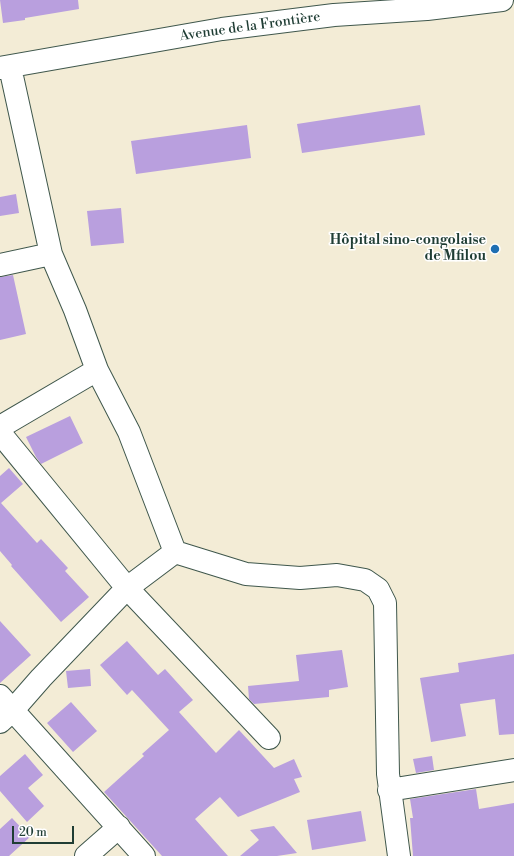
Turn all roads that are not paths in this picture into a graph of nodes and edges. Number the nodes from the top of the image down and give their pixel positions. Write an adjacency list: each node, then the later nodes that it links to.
1 (502, 0): 2 (street, Avenue de la Frontière)
2 (340, 8): 3 (street, Avenue de la Frontière)
3 (5, 67): 4 (street)
4 (51, 254): 5 (street); 6 (street)
5 (0, 265)
6 (97, 370): 7 (street); 9 (street)
7 (0, 427)
8 (0, 433): 10 (street)
9 (175, 552): 10 (street); 14 (street)
10 (128, 588): 11 (street); 12 (street)
11 (4, 710): 15 (street)
12 (269, 738)
13 (514, 770): 14 (street)
14 (389, 790): 18 (street)
15 (118, 828): 16 (street); 17 (street)
16 (86, 856)
17 (144, 856)
18 (399, 856)

